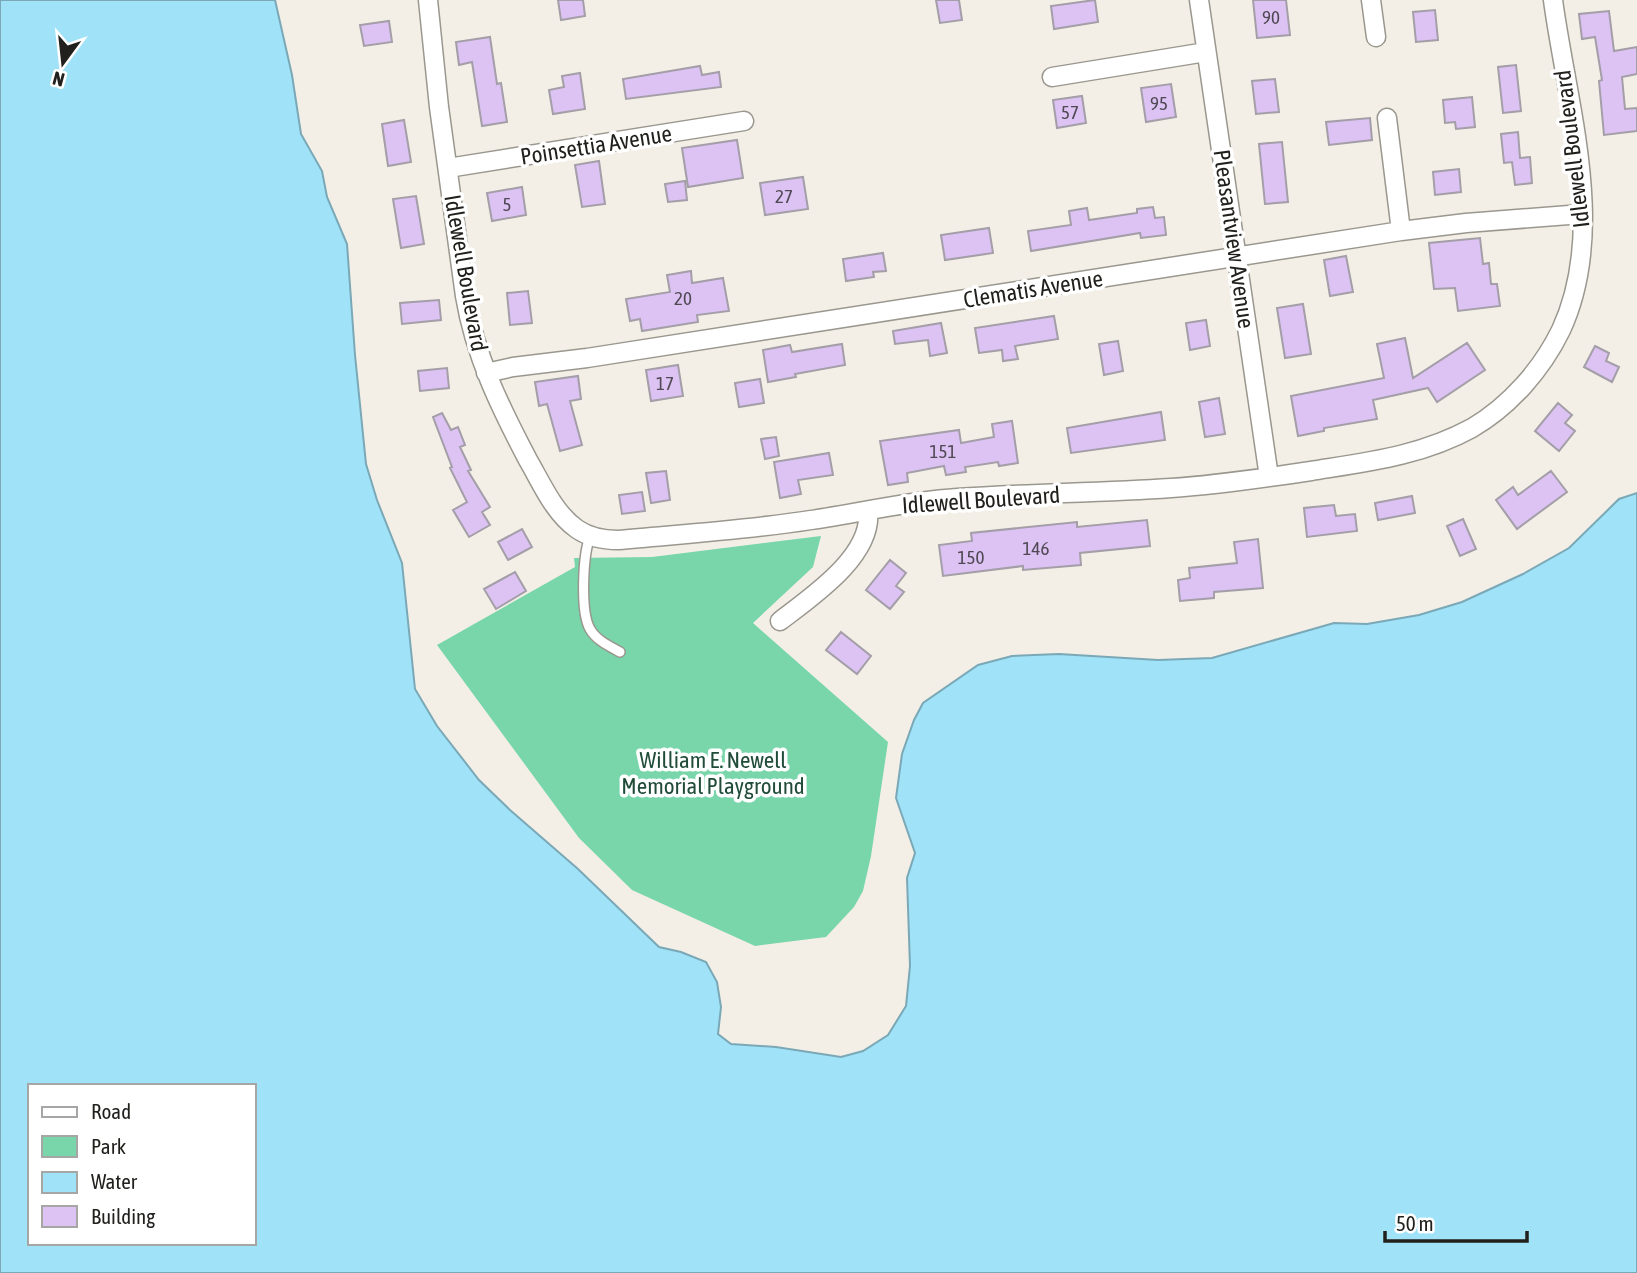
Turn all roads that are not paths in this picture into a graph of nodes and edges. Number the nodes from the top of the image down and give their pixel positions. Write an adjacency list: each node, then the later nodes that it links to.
1 (428, 0): 10 (street, Idlewell Boulevard)
2 (1199, 0): 6 (street, Pleasantview Avenue)
3 (1371, 0): 5 (street)
4 (1553, 0): 11 (street, Idlewell Boulevard)
5 (1376, 37)
6 (1206, 52): 7 (street); 13 (street, Pleasantview Avenue)
7 (1052, 77)
8 (1387, 118): 12 (street)
9 (744, 121): 10 (street, Poinsettia Avenue)
10 (448, 168): 14 (street, Idlewell Boulevard)
11 (1582, 214): 12 (street, Clematis Avenue); 15 (street, Idlewell Boulevard)
12 (1401, 232): 13 (street, Clematis Avenue)
13 (1237, 258): 14 (street, Clematis Avenue); 15 (street, Pleasantview Avenue)
14 (486, 373): 17 (street, Idlewell Boulevard)
15 (1269, 477): 16 (street, Idlewell Boulevard)
16 (868, 511): 17 (street, Idlewell Boulevard); 18 (street)
17 (590, 537): 19 (lane)
18 (780, 621)
19 (620, 653)

